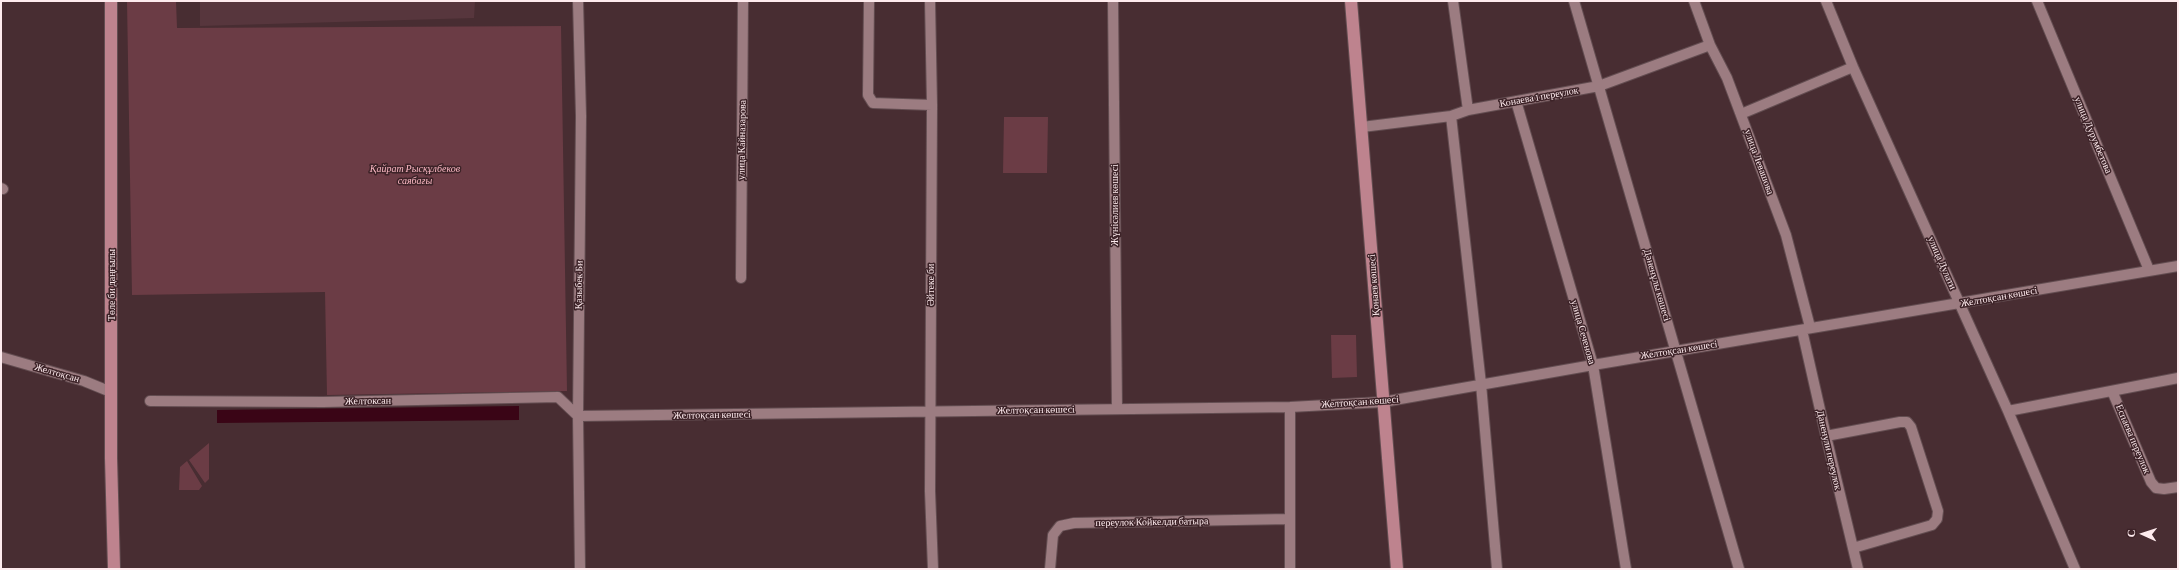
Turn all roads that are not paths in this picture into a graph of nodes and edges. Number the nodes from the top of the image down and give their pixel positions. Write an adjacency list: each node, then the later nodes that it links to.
1 (111, 1): 33 (main road, Төле би даңғылы)
2 (578, 1): 40 (street, Қазыбек Би)
3 (743, 1): 24 (street, улица Кайназарова)
4 (869, 1): 17 (street)
5 (930, 1): 17 (street, Әйтеке би)
6 (1113, 1): 37 (street, Жүнісәлиев көшесі)
7 (1351, 1): 21 (main road, Қонаев көшесі)
8 (1453, 1): 18 (street)
9 (1574, 1): 15 (street, Дәненұлы көшесі)
10 (1694, 1): 13 (street, улица Левашова)
11 (1826, 1): 14 (street, улица Дулати)
12 (2037, 1): 23 (street, улица Дурумбетова)
13 (1710, 45): 15 (street, Конаева 1 переулок); 19 (street, улица Левашова)
14 (1853, 67): 19 (street); 25 (street, улица Дулати)
15 (1599, 86): 16 (street, Конаева 1 переулок); 27 (street, Дәненұлы көшесі)
16 (1516, 101): 18 (street, Конаева 1 переулок); 29 (street, улица Сеченова)
17 (932, 105): 39 (street, Әйтеке би)
18 (1468, 110): 20 (street, Конаева 1 переулок)
19 (1741, 114): 26 (street, улица Левашова)
20 (1451, 116): 21 (street, Конаева 1 переулок); 31 (street)
21 (1362, 127): 35 (main road, Қонаев көшесі)
22 (2178, 266): 23 (street, Желтоқсан көшесі)
23 (2148, 270): 25 (street, Желтоқсан көшесі)
24 (741, 278)
25 (1960, 304): 26 (street, Желтоқсан көшесі); 38 (street, улица Дулати)
26 (1806, 329): 27 (street, Желтоқсан көшесі); 41 (street, Даненули переулок)
27 (1676, 350): 29 (street, Желтоқсан көшесі); 53 (street, Дәненұлы көшесі)
28 (1, 357): 33 (street, Желтоқсан)
29 (1593, 364): 31 (street, Желтоқсан көшесі); 52 (street, улица Сеченова)
30 (2178, 378): 32 (street, Еспаева переулок)
31 (1481, 384): 35 (street, Желтоқсан көшесі); 51 (street)
32 (2112, 391): 38 (street, Еспаева переулок); 42 (street, Еспаева переулок)
33 (111, 392): 45 (main road, Төле би даңғылы)
34 (150, 401): 40 (street, Желтоксан)
35 (1383, 402): 36 (street, Желтоқсан көшесі); 50 (main road, Қонаев көшесі)
36 (1290, 407): 37 (street, Желтоқсан көшесі); 43 (street)
37 (1117, 409): 39 (street, Желтоқсан көшесі)
38 (2008, 411): 55 (street, улица Дулати)
39 (930, 412): 40 (street, Желтоқсан көшесі); 47 (street, Әйтеке би)
40 (578, 416): 46 (street, Қазыбек Би)
41 (1826, 436): 44 (street, Даненули переулок); 44 (street)
42 (2178, 487)
43 (1290, 519): 48 (street, переулок Койкелди батыра); 49 (street)
44 (1853, 548): 54 (street, Даненули переулок)
45 (114, 569)
46 (580, 569)
47 (933, 569)
48 (1050, 569)
49 (1290, 569)
50 (1397, 569)
51 (1497, 569)
52 (1626, 569)
53 (1739, 569)
54 (1858, 569)
55 (2075, 569)

